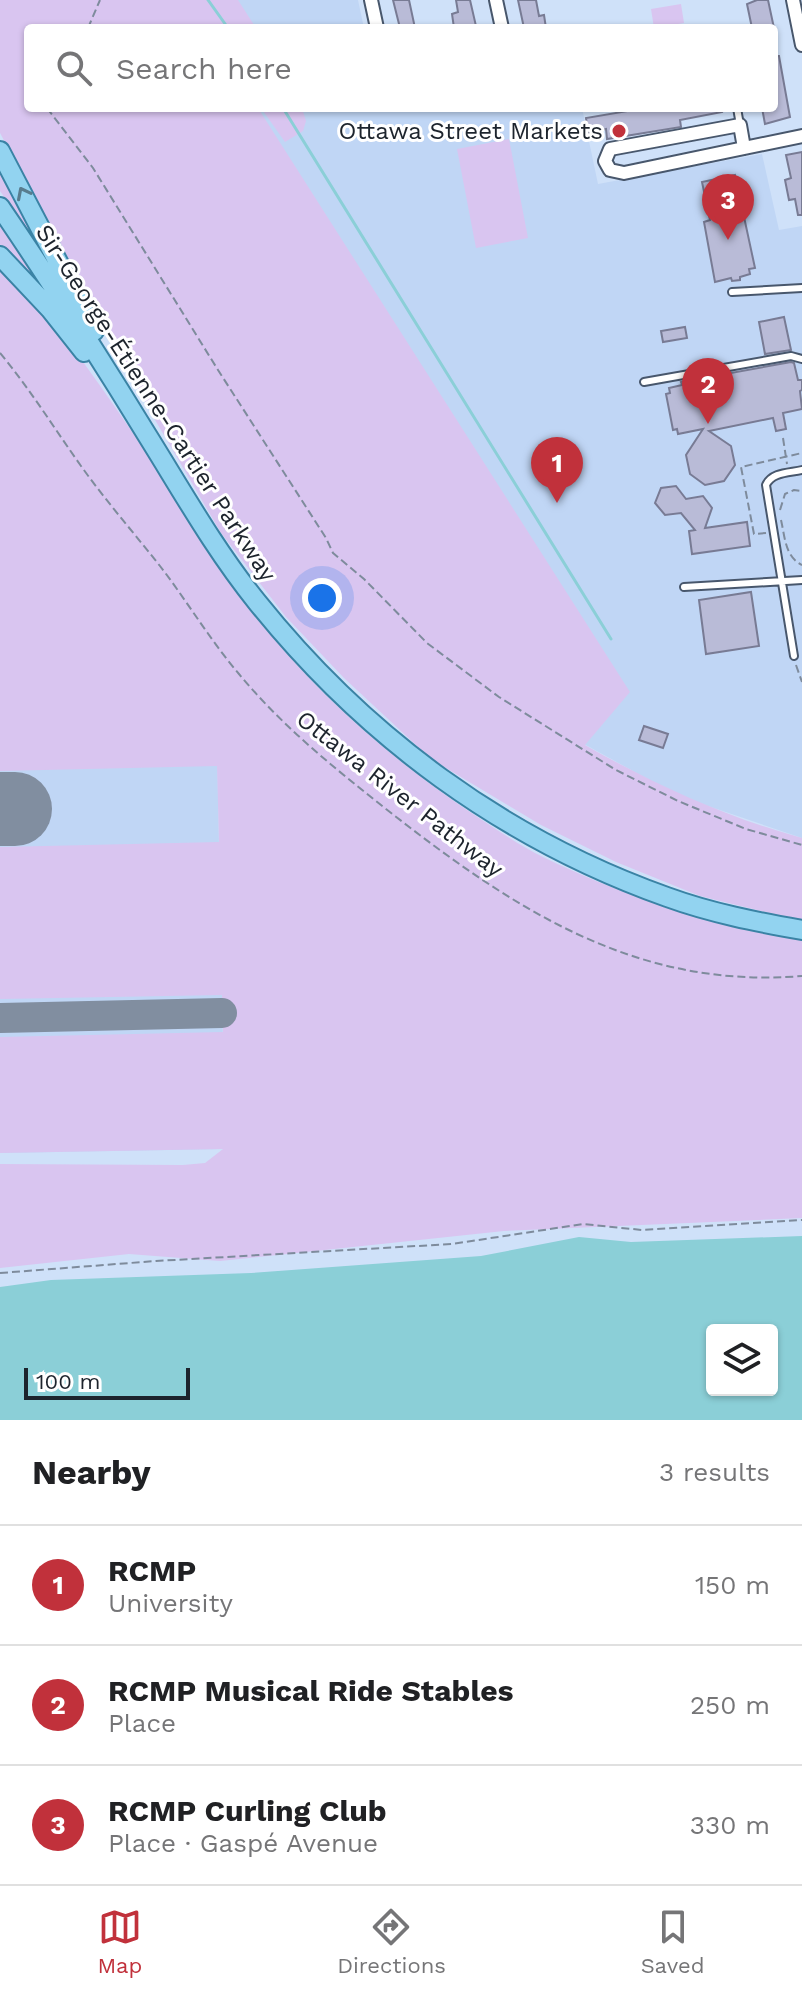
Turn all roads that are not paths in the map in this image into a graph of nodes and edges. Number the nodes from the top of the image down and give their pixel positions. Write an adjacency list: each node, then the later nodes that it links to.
1 (371, 0): 4 (street)
2 (496, 0): 5 (street)
3 (793, 0): 6 (street)
4 (376, 24)
5 (501, 24)
6 (802, 45)
7 (738, 112): 8 (lane)
8 (740, 125): 10 (street); 10 (street)
9 (802, 136): 10 (street)
10 (744, 148)
11 (0, 151): 18 (main road, one-way to 11)
12 (0, 207): 18 (main road, Sir-George-Étienne-Cartier Parkway)
13 (0, 256): 18 (main road)
14 (802, 288): 15 (lane)
15 (732, 292)
16 (802, 359): 17 (lane)
17 (644, 382)
18 (133, 413): 24 (main road, Sir-George-Étienne-Cartier Parkway)
19 (802, 470): 21 (lane)
20 (802, 580): 21 (lane)
21 (782, 581): 22 (lane); 23 (lane)
22 (684, 587)
23 (794, 656)
24 (802, 930)

